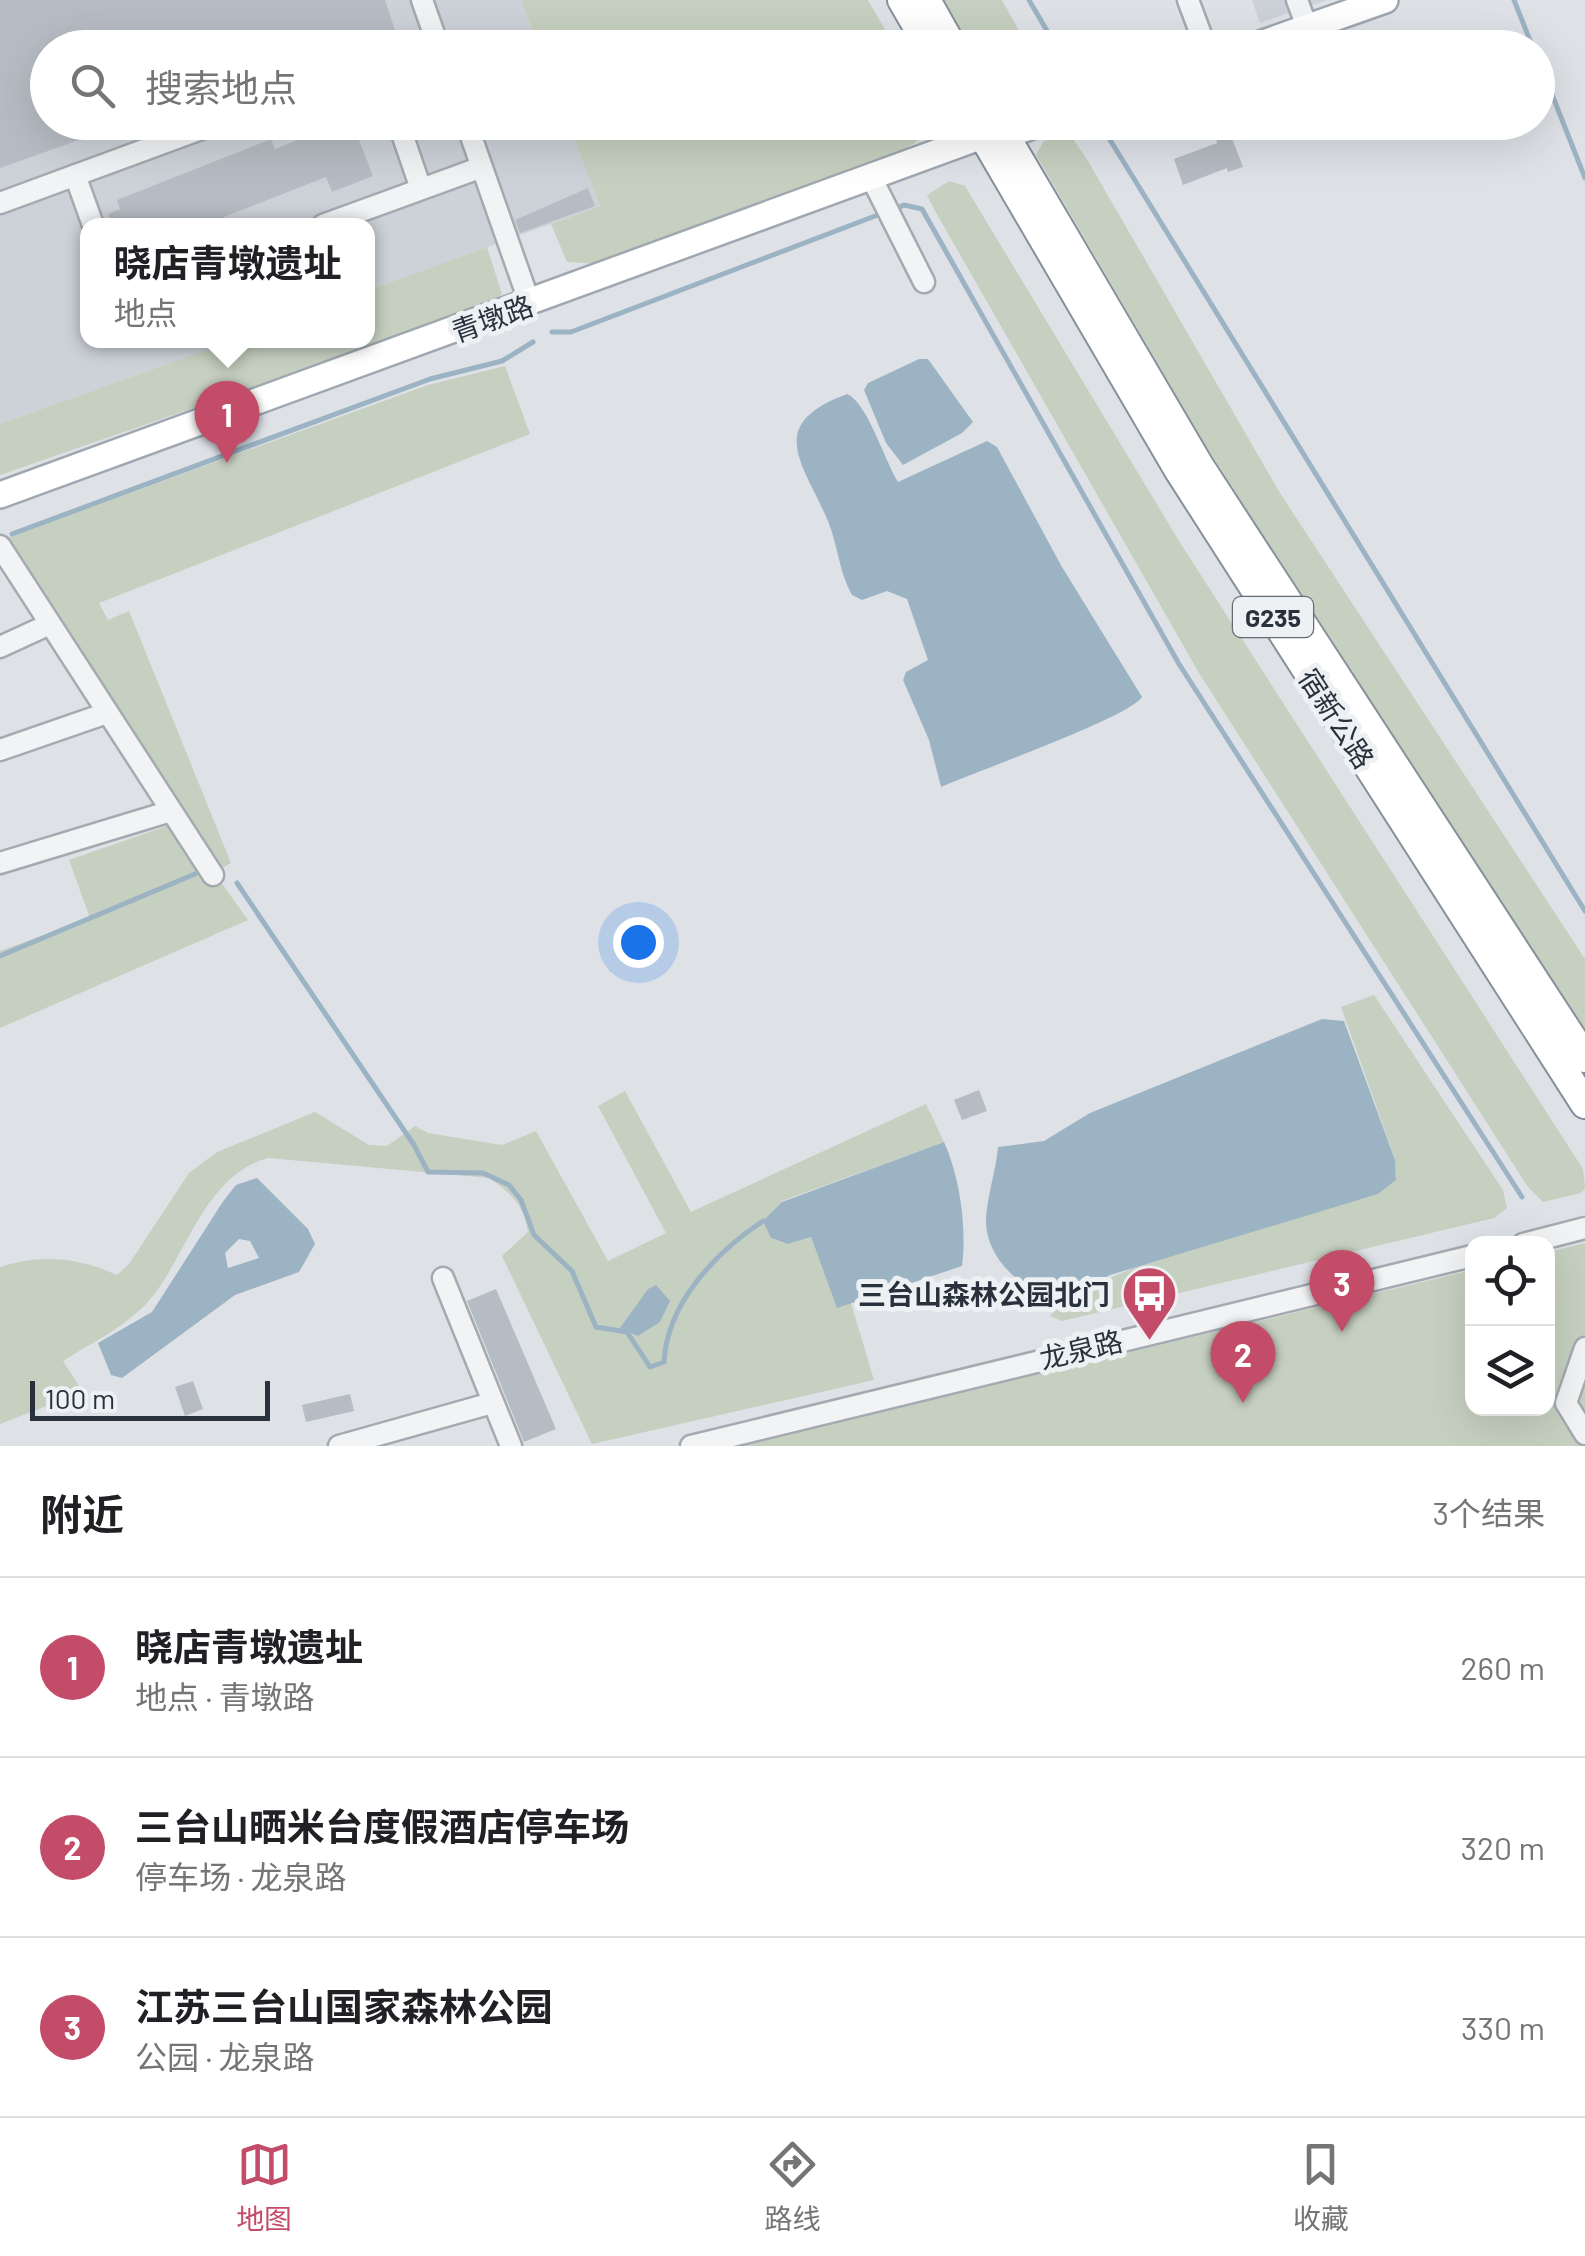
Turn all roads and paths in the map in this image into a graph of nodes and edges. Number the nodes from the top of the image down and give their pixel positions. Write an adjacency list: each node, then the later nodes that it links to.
1 (422, 0): 8 (street)
2 (902, 0): 9 (highway)
3 (926, 0): 10 (highway)
4 (1188, 0): 11 (street)
5 (1297, 0): 7 (street)
6 (1385, 0): 7 (main road)
7 (1307, 27): 12 (main road)
8 (430, 30)
9 (920, 30)
10 (944, 30)
11 (1199, 30)
12 (1299, 30)
13 (171, 140): 20 (street)
14 (404, 140): 22 (street)
15 (472, 140): 19 (street)
16 (963, 140): 21 (main road, 青墩路)
17 (996, 140): 38 (highway, 宿新公路 / G235)
18 (997, 140): 37 (highway, 宿新公路 / G235)
19 (482, 167): 22 (street); 27 (street)
20 (75, 175): 23 (street); 24 (street)
21 (871, 177): 26 (street); 27 (main road, 青墩路)
22 (422, 189): 25 (street)
23 (0, 202)
24 (90, 218)
25 (344, 218)
26 (924, 282)
27 (530, 304): 28 (main road, 青墩路)
28 (0, 495)
29 (0, 546): 30 (street)
30 (50, 624): 31 (street); 32 (street)
31 (0, 647)
32 (107, 712): 33 (street); 34 (street)
33 (0, 750)
34 (171, 811): 35 (street); 36 (street)
35 (0, 863)
36 (212, 875)
37 (1585, 1058)
38 (1585, 1104)
39 (1585, 1228): 40 (street)
40 (1554, 1236)
41 (1465, 1258): 48 (street, 龙泉路)
42 (444, 1278): 47 (street)
43 (1585, 1348): 45 (street)
44 (492, 1404): 46 (street)
45 (1585, 1434)
46 (340, 1446)
47 (510, 1446)
48 (692, 1446)

